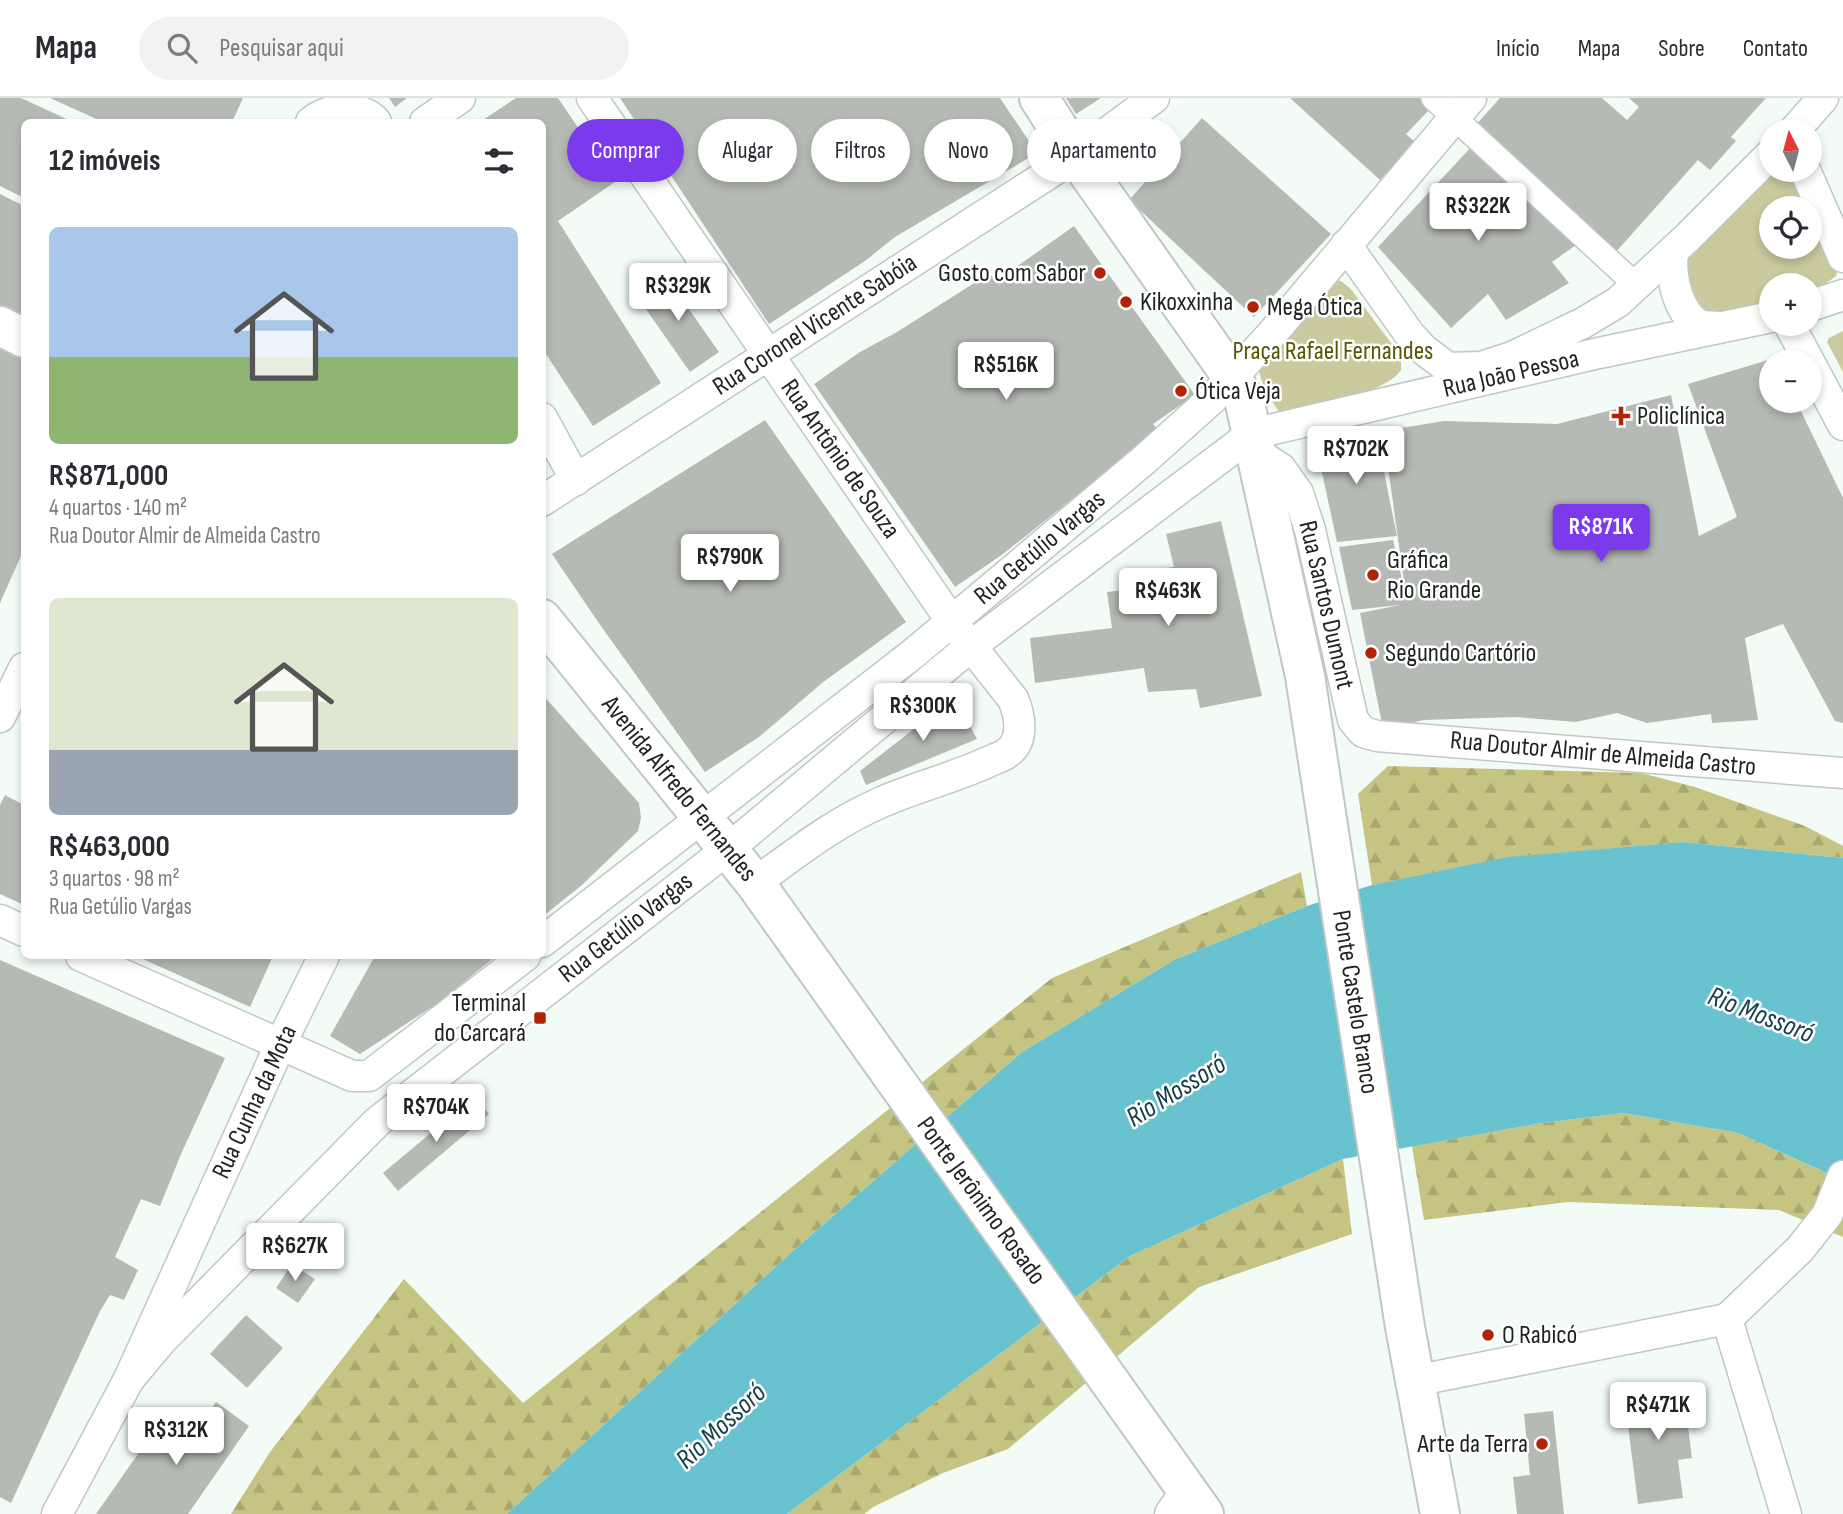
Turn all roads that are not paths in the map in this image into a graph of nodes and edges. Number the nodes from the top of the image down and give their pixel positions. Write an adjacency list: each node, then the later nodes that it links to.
1 (306, 98): 8 (street)
2 (460, 98): 11 (street)
3 (592, 98): 30 (street, Rua Antônio de Souza)
4 (1039, 98): 12 (main road, Rua Santos Dumont)
5 (1154, 98): 13 (street, Rua Coronel Vicente Sabóia)
6 (1823, 98): 14 (street)
7 (1453, 105): 19 (street, Rua Getúlio Vargas); 22 (street)
8 (296, 119)
9 (315, 119): 10 (street)
10 (374, 119)
11 (429, 119)
12 (1052, 119)
13 (1126, 119)
14 (1805, 119)
15 (1759, 166): 20 (street)
16 (1036, 182): 30 (street, Rua Coronel Vicente Sabóia)
17 (1094, 182): 31 (main road, Rua Santos Dumont)
18 (1810, 182): 21 (street)
19 (1346, 245): 22 (street); 31 (street, Rua Getúlio Vargas)
20 (1673, 251): 22 (street); 27 (street)
21 (1843, 257)
22 (1637, 286)
23 (1843, 295): 24 (street)
24 (1822, 302)
25 (1759, 320): 27 (street, Rua João Pessoa)
26 (0, 326): 28 (main road)
27 (1724, 327): 34 (street, Rua João Pessoa)
28 (21, 336)
29 (1795, 336): 33 (street)
30 (768, 354): 35 (street, Rua Coronel Vicente Sabóia); 37 (street, Rua Antônio de Souza)
31 (1232, 379): 34 (main road, Rua Santos Dumont); 37 (street, Rua Getúlio Vargas)
32 (546, 425): 35 (street)
33 (1843, 425)
34 (1254, 443): 39 (street, Rua Getúlio Vargas); 41 (main road, Rua Santos Dumont); 43 (street, Rua Santos Dumont)
35 (576, 480): 36 (street, Rua Coronel Vicente Sabóia)
36 (546, 499)
37 (952, 622): 39 (street, Rua Antônio de Souza); 46 (street, Rua Getúlio Vargas)
38 (546, 624): 46 (main road, Avenida Alfredo Fernandes)
39 (971, 646): 45 (street, Rua Getúlio Vargas); 47 (street, Rua Antônio de Souza)
40 (21, 674): 42 (street)
41 (1305, 676): 61 (main road, Ponte Castelo Branco)
42 (0, 717)
43 (1363, 732): 44 (street, Rua Doutor Almir de Almeida Castro)
44 (1843, 773)
45 (788, 798): 47 (street); 48 (street, Rua Getúlio Vargas)
46 (704, 818): 48 (main road, Avenida Alfredo Fernandes); 52 (street, Rua Getúlio Vargas)
47 (827, 830): 49 (street)
48 (728, 849): 49 (main road, Avenida Alfredo Fernandes); 60 (street, Rua Getúlio Vargas)
49 (755, 883): 56 (main road, Avenida Alfredo Fernandes)
50 (0, 920): 51 (street)
51 (21, 930)
52 (546, 939)
53 (88, 959): 57 (street)
54 (323, 959): 57 (street, Rua Cunha da Mota)
55 (521, 959): 57 (street, Rua Getúlio Vargas)
56 (810, 963): 62 (main road, Ponte Jerônimo Rosado)
57 (281, 1043): 60 (street, Rua Cunha da Mota)
58 (1843, 1176): 59 (street)
59 (1727, 1319): 61 (street); 65 (street)
60 (129, 1379): 63 (street, Rua Cunha da Mota)
61 (1414, 1381): 64 (main road, Ponte Castelo Branco)
62 (1187, 1506)
63 (57, 1514)
64 (1440, 1514)
65 (1786, 1514)

